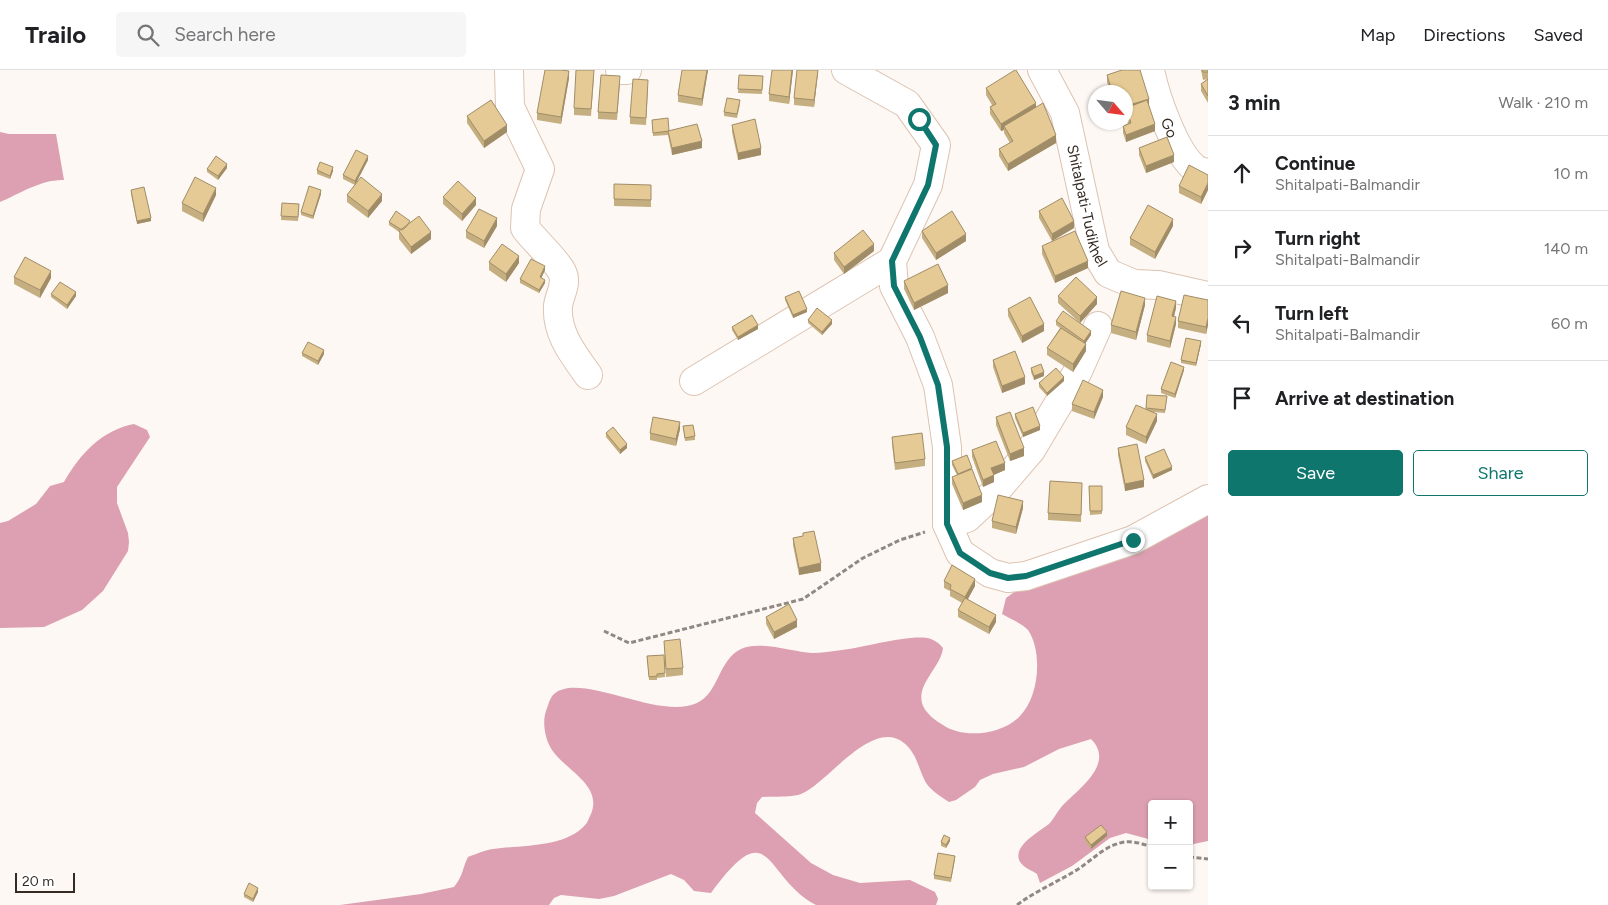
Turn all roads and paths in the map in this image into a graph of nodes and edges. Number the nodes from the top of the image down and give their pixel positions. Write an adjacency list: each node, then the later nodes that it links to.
1 (509, 70): 11 (street)
2 (620, 70): 3 (street)
3 (627, 70)
4 (846, 70): 8 (street)
5 (1042, 70): 9 (street, Shitalpati-Tudikhel)
6 (1150, 70): 7 (street, Go)
7 (1208, 173)
8 (892, 261): 12 (street); 14 (street)
9 (1208, 296)
10 (1098, 326): 14 (street)
11 (588, 375)
12 (694, 381)
13 (1208, 499): 14 (street)
14 (947, 524): 15 (path)
15 (604, 632)
16 (1148, 846): 19 (path)
17 (1193, 857): 18 (path)
18 (1208, 859)
19 (1017, 905)

